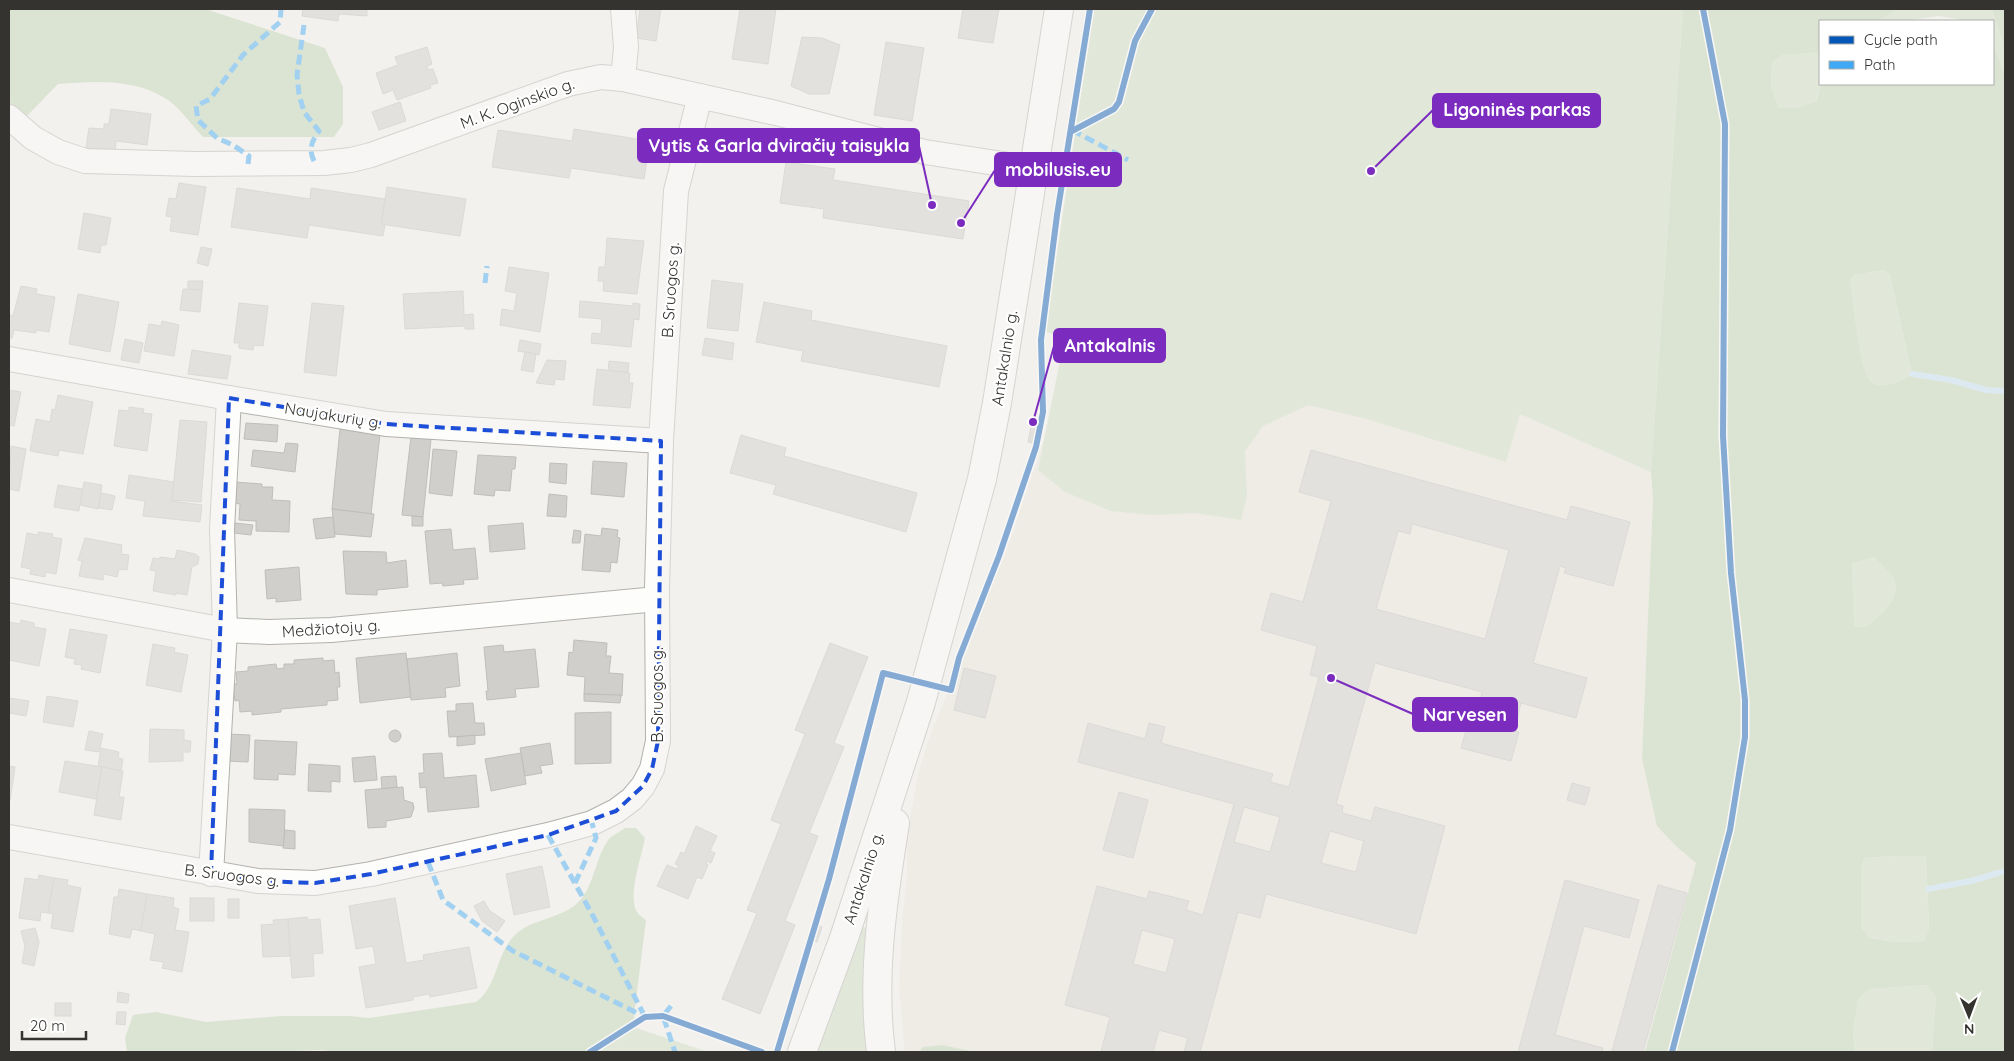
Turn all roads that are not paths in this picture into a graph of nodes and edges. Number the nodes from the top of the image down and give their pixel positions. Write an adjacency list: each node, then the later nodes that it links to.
1 (623, 9): 3 (street)
2 (1059, 9): 6 (main road, Antakalnio g.)
3 (623, 79): 4 (street, M. K. Oginskio g.); 5 (street, M. K. Oginskio g.)
4 (700, 96): 6 (street, M. K. Oginskio g.); 9 (street, B. Sruogos g.)
5 (9, 117)
6 (1034, 169): 13 (main road, Antakalnio g.)
7 (9, 359): 8 (street, Naujakurių g.)
8 (229, 398): 9 (street, Naujakurių g.); 12 (street)
9 (661, 441): 11 (street, B. Sruogos g.)
10 (9, 590): 12 (street, Medžiotojų g.)
11 (657, 599): 12 (street, Medžiotojų g.); 15 (street, B. Sruogos g.)
12 (224, 630): 15 (street)
13 (921, 702): 16 (main road, Antakalnio g.); 17 (main road, Antakalnio g.)
14 (9, 837): 15 (street, B. Sruogos g.)
15 (211, 874)
16 (802, 1052)
17 (881, 1052)

